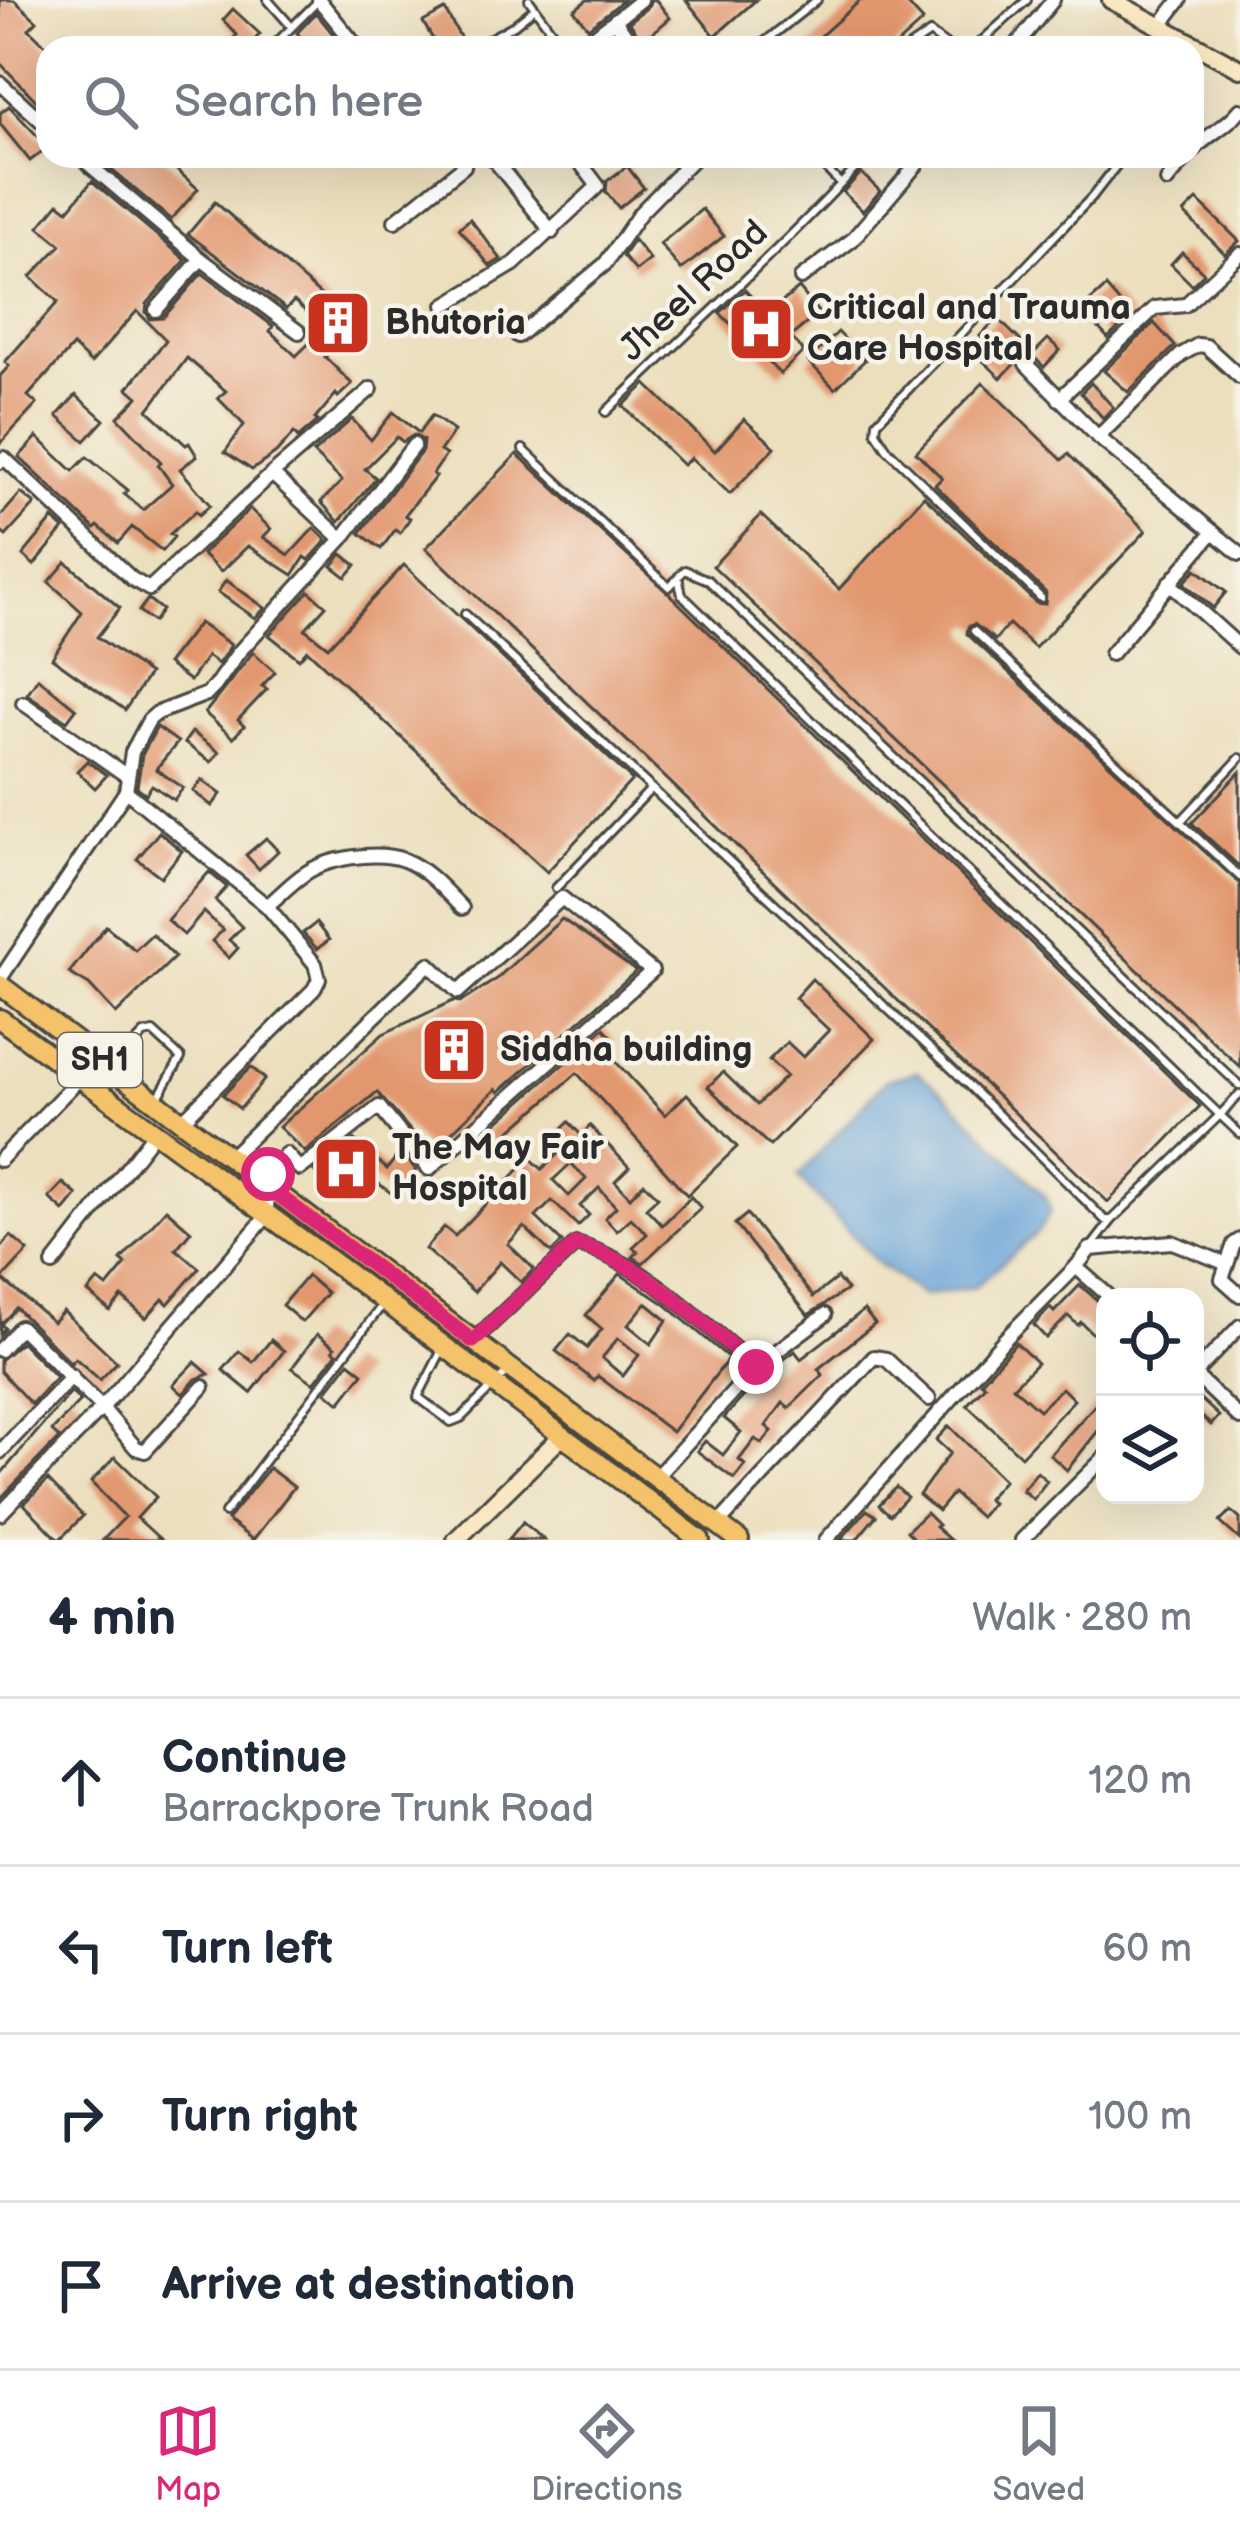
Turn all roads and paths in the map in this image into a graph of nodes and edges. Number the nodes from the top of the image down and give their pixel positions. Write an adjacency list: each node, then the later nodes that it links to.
1 (268, 0): 11 (lane)
2 (319, 0): 11 (lane); 14 (street)
3 (641, 0): 10 (street)
4 (817, 0): 19 (lane)
5 (1027, 0): 20 (lane)
6 (1053, 0): 21 (street)
7 (1111, 0): 12 (street)
8 (1180, 0): 12 (street)
9 (532, 4): 15 (lane); 16 (lane)
10 (615, 20): 17 (street); 18 (street)
11 (291, 26): 13 (lane)
12 (1160, 26): 22 (street)
13 (282, 36)
14 (348, 36)
15 (494, 36)
16 (555, 36)
17 (595, 36)
18 (626, 36)
19 (772, 36)
20 (987, 36)
21 (1024, 36)
22 (1172, 36)
23 (1204, 59): 24 (street)
24 (1240, 69)
25 (0, 83): 27 (street)
26 (1240, 110): 28 (street)
27 (36, 117)
28 (1204, 138)
29 (94, 168): 44 (street)
30 (461, 168): 41 (street)
31 (501, 168): 42 (street)
32 (584, 168): 42 (street)
33 (682, 168): 49 (street)
34 (825, 168): 40 (lane)
35 (856, 168): 40 (lane, Jheel Road)
36 (914, 168): 45 (street)
37 (1115, 168): 65 (lane)
38 (1178, 168): 39 (street)
39 (1167, 181)
40 (841, 184): 54 (lane, Jheel Road)
41 (395, 221)
42 (552, 232): 46 (street)
43 (1240, 254): 53 (street)
44 (201, 259): 47 (street); 48 (street)
45 (801, 278)
46 (445, 304)
47 (156, 310)
48 (298, 332)
49 (518, 336)
50 (1026, 364): 53 (street)
51 (1240, 376): 55 (street)
52 (371, 389): 59 (street)
53 (1059, 399): 55 (street)
54 (606, 412)
55 (1098, 437): 60 (street)
56 (414, 445): 61 (street)
57 (523, 449): 63 (lane)
58 (0, 462): 59 (street)
59 (272, 474): 61 (street)
60 (1213, 532): 62 (street); 64 (street)
61 (342, 539): 72 (street)
62 (1240, 554)
63 (678, 577): 83 (lane); 85 (lane)
64 (1169, 584): 68 (street); 69 (street)
65 (1041, 598)
66 (465, 614): 73 (lane)
67 (974, 631): 74 (lane)
68 (1240, 647)
69 (1111, 654)
70 (23, 703): 72 (street)
71 (1240, 758): 74 (lane)
72 (127, 783): 77 (street); 79 (street)
73 (651, 789): 76 (lane); 93 (lane)
74 (1180, 822): 75 (lane)
75 (1240, 877)
76 (556, 888)
77 (267, 906): 78 (street); 86 (street)
78 (462, 908)
79 (0, 982): 81 (main road, SH1)
80 (0, 1019): 82 (main road, SH1)
81 (110, 1068): 84 (main road, SH1); 84 (lane)
82 (80, 1078): 87 (main road, SH1); 90 (street)
83 (1240, 1090): 85 (lane)
84 (155, 1102): 86 (main road, SH1)
85 (1220, 1115): 88 (lane); 93 (lane)
86 (181, 1122): 89 (main road, SH1)
87 (155, 1132): 92 (main road, SH1); 96 (street)
88 (1240, 1134)
89 (229, 1158): 91 (main road, SH1); 91 (street)
90 (0, 1160)
91 (265, 1185): 92 (street); 104 (main road, SH1)
92 (266, 1216): 101 (main road, SH1); 115 (street)
93 (1112, 1220): 95 (lane)
94 (1240, 1240): 97 (street)
95 (1090, 1249): 97 (street); 98 (street)
96 (53, 1264)
97 (1227, 1264): 100 (street)
98 (1076, 1267): 99 (street); 127 (street)
99 (1100, 1288)
100 (1240, 1295)
101 (385, 1301): 105 (main road, SH1); 121 (lane)
102 (825, 1316): 108 (street)
103 (1240, 1326): 107 (street)
104 (473, 1341): 108 (street); 109 (main road, SH1)
105 (444, 1346): 111 (main road, SH1); 111 (lane)
106 (0, 1350): 110 (street)
107 (1204, 1364)
108 (756, 1367): 120 (street)
109 (510, 1370): 111 (lane); 120 (main road, SH1)
110 (72, 1376): 115 (street); 118 (street)
111 (493, 1383): 117 (main road, SH1)
112 (1204, 1383): 116 (street)
113 (203, 1388): 115 (street)
114 (929, 1399): 123 (street)
115 (102, 1408): 122 (street)
116 (1240, 1418)
117 (562, 1436): 124 (street); 125 (main road, SH1)
118 (0, 1452)
119 (1096, 1466): 128 (street)
120 (656, 1478): 123 (main road, SH1)
121 (225, 1513)
122 (0, 1514)
123 (718, 1524): 126 (main road, SH1)
124 (456, 1540)
125 (700, 1540)
126 (739, 1540)
127 (826, 1540)
128 (1022, 1540)

